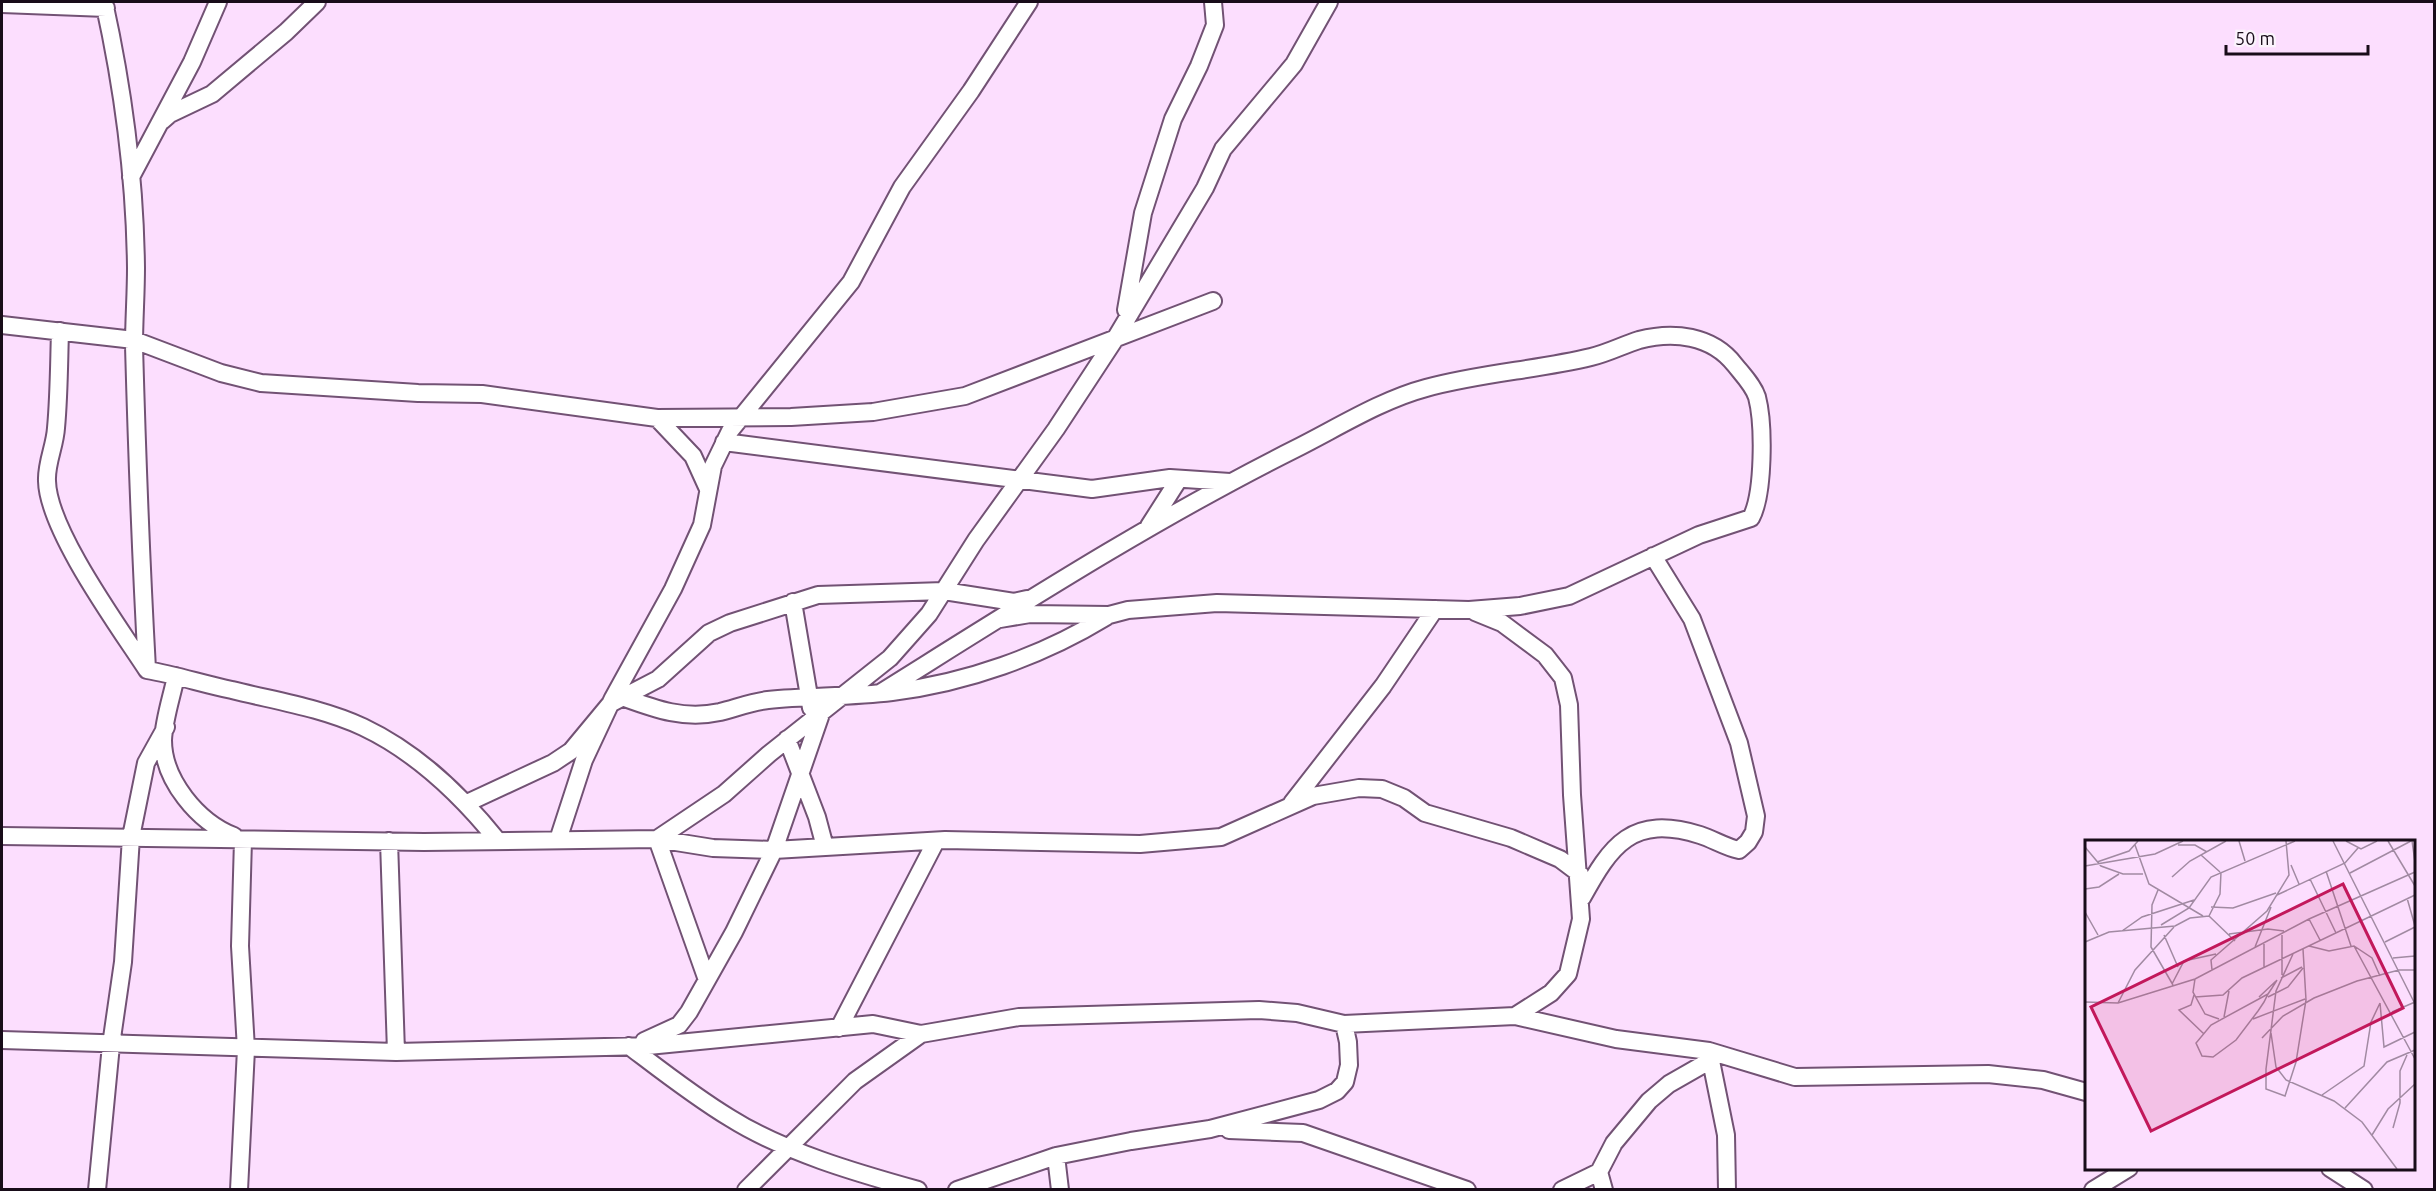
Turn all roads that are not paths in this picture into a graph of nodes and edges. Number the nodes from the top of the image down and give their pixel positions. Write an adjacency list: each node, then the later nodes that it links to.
1 (218, 2): 8 (street)
2 (317, 2): 8 (street)
3 (1029, 2): 16 (street)
4 (1213, 2): 11 (street)
5 (1329, 2): 11 (street)
6 (2, 4): 7 (street)
7 (105, 5): 9 (street)
8 (162, 121): 9 (street)
9 (131, 177): 15 (street)
10 (1214, 301): 14 (street)
11 (1125, 320): 14 (street)
12 (2, 325): 13 (street)
13 (60, 332): 15 (street); 32 (street)
14 (1115, 339): 16 (street); 20 (street)
15 (134, 340): 17 (street); 32 (street)
16 (741, 417): 17 (street); 18 (street)
17 (657, 418): 22 (street)
18 (724, 442): 20 (street); 22 (street)
19 (1179, 479): 20 (street); 21 (street); 23 (street)
20 (1019, 480): 25 (street)
21 (1231, 483): 23 (street); 24 (street)
22 (708, 489): 37 (street)
23 (1149, 528): 26 (street)
24 (1653, 556): 29 (street); 55 (street)
25 (944, 591): 26 (street); 27 (street); 35 (street)
26 (1035, 597): 31 (street)
27 (793, 602): 36 (street); 37 (street)
28 (1435, 609): 29 (street); 30 (street); 43 (street)
29 (1468, 610): 54 (street)
30 (1109, 615): 31 (street); 34 (street)
31 (1000, 619): 34 (street)
32 (147, 670): 33 (street)
33 (176, 676): 39 (street); 42 (street)
34 (880, 693): 35 (street)
35 (844, 695): 36 (street); 38 (street)
36 (810, 697): 37 (street); 38 (street)
37 (616, 701): 42 (street); 48 (street)
38 (817, 717): 40 (street); 41 (street)
39 (166, 727): 45 (street); 47 (street)
40 (787, 739): 41 (street); 46 (street)
41 (802, 776): 52 (street); 53 (street)
42 (467, 803): 50 (street)
43 (1287, 808): 51 (street); 54 (street)
44 (2, 836): 45 (street)
45 (131, 837): 47 (street); 62 (street)
46 (657, 839): 48 (street); 53 (street); 56 (street)
47 (243, 840): 49 (street); 64 (street)
48 (558, 840): 50 (street)
49 (389, 841): 50 (street); 65 (street)
50 (498, 841)
51 (936, 841): 52 (street); 59 (street)
52 (825, 847): 53 (street)
53 (774, 850): 56 (street)
54 (1580, 874): 55 (street)
55 (1582, 898): 57 (street)
56 (707, 980): 63 (street)
57 (1515, 1016): 58 (street); 66 (street)
58 (1344, 1024): 60 (street); 68 (street)
59 (839, 1028): 60 (street); 63 (street)
60 (921, 1034): 69 (street)
61 (2, 1040): 62 (street)
62 (111, 1045): 64 (street); 75 (street)
63 (629, 1046): 65 (street); 69 (street)
64 (246, 1049): 65 (street); 76 (street)
65 (396, 1052)
66 (1710, 1056): 67 (street); 74 (street); 84 (street)
67 (2085, 1092)
68 (1210, 1129): 70 (street); 81 (street)
69 (790, 1146): 77 (street); 78 (street)
70 (1056, 1156): 79 (street); 80 (street)
71 (2103, 1170): 85 (street)
72 (2126, 1170): 86 (street)
73 (2333, 1170): 87 (street)
74 (1599, 1172): 82 (street); 83 (street)
75 (97, 1190)
76 (239, 1190)
77 (746, 1190)
78 (918, 1190)
79 (957, 1190)
80 (1060, 1190)
81 (1467, 1190)
82 (1562, 1190)
83 (1604, 1190)
84 (1727, 1190)
85 (2088, 1190)
86 (2093, 1190)
87 (2364, 1190)

